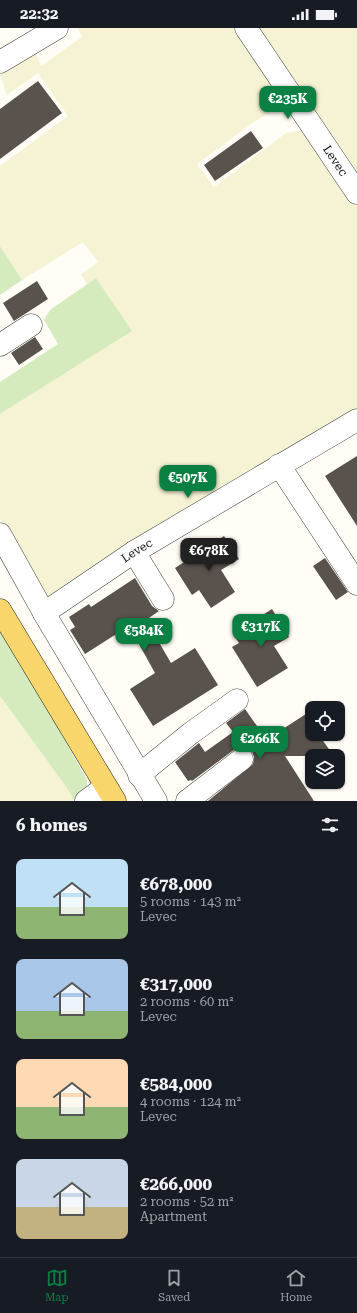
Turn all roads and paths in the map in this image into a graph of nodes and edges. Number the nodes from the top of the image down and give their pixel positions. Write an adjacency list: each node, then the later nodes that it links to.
1 (57, 28): 3 (street)
2 (246, 28): 4 (street, Levec)
3 (0, 62)
4 (357, 193)
5 (31, 325): 6 (street)
6 (0, 346)
7 (357, 420): 8 (street, Levec)
8 (279, 465): 10 (street, Levec); 11 (street)
9 (0, 534): 14 (street)
10 (134, 552): 12 (street); 14 (street, Levec)
11 (357, 584)
12 (162, 599)
13 (0, 610): 18 (main road)
14 (44, 613): 17 (street)
15 (237, 700): 17 (street)
16 (242, 759): 21 (street)
17 (139, 775): 20 (street)
18 (110, 794): 19 (street)
19 (86, 801)
20 (156, 801)
21 (187, 801)

